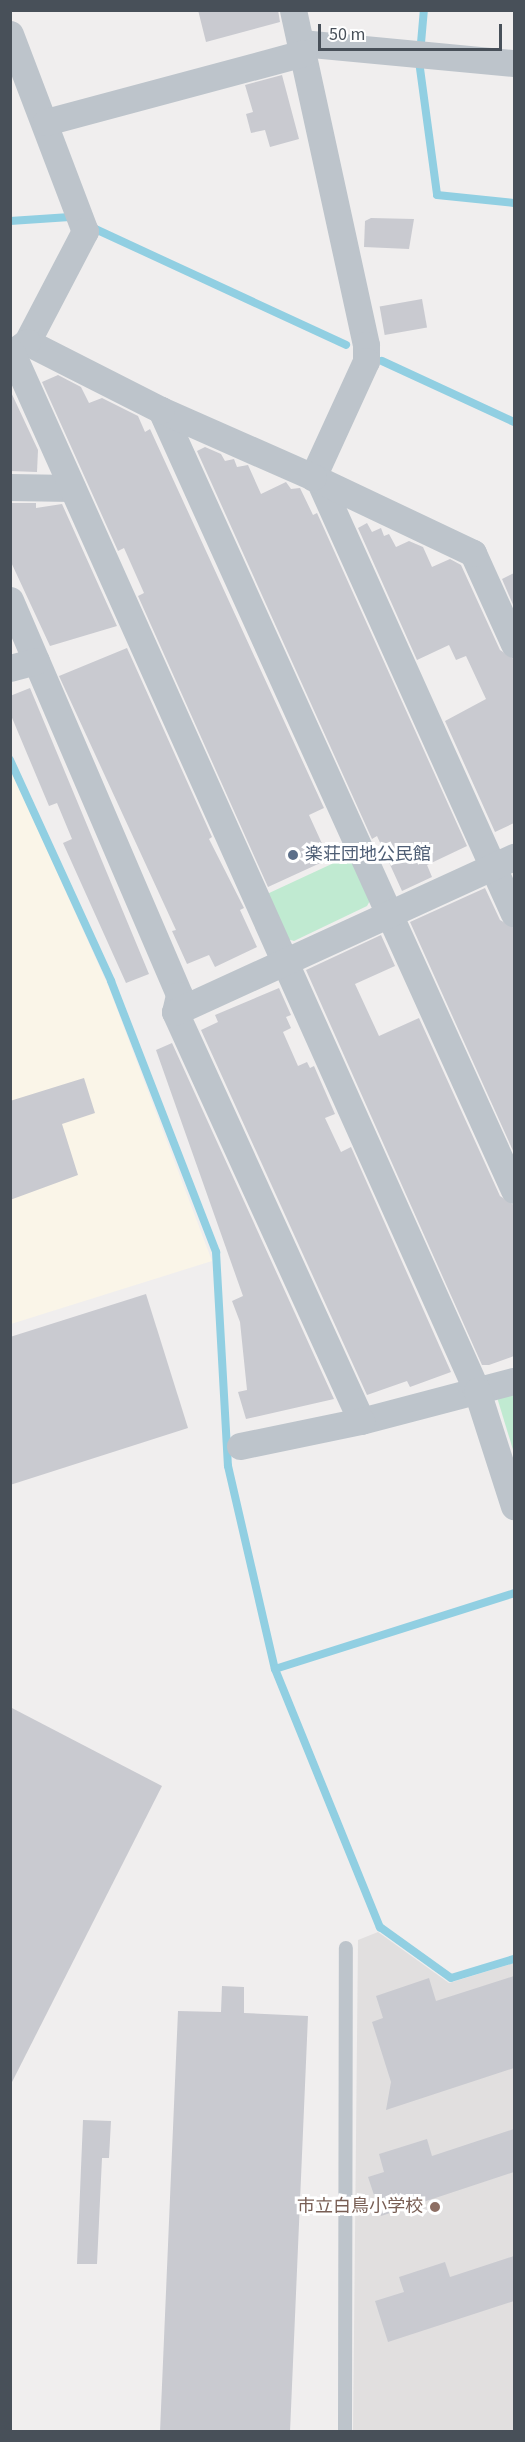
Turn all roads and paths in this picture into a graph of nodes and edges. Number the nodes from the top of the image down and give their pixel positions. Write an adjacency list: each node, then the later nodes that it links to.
1 (293, 10): 3 (street)
2 (10, 34): 5 (street)
3 (302, 48): 4 (street); 5 (street); 8 (street)
4 (514, 63)
5 (46, 122): 6 (street)
6 (19, 342): 7 (street); 10 (street)
7 (161, 410): 8 (street); 17 (street)
8 (316, 478): 12 (street); 15 (street)
9 (10, 487): 10 (street)
10 (72, 488): 18 (street)
11 (10, 600): 13 (street)
12 (514, 644)
13 (36, 661): 14 (street); 19 (street)
14 (10, 668)
15 (504, 862): 16 (street); 17 (street)
16 (514, 913)
17 (389, 915): 18 (street); 20 (street)
18 (285, 962): 19 (street); 22 (street)
19 (175, 1012): 23 (street)
20 (514, 1191)
21 (514, 1381): 22 (street)
22 (477, 1390): 23 (street); 25 (street)
23 (361, 1421): 24 (street)
24 (240, 1446)
25 (514, 1506)
26 (346, 1948): 27 (lane)
27 (345, 2432)

